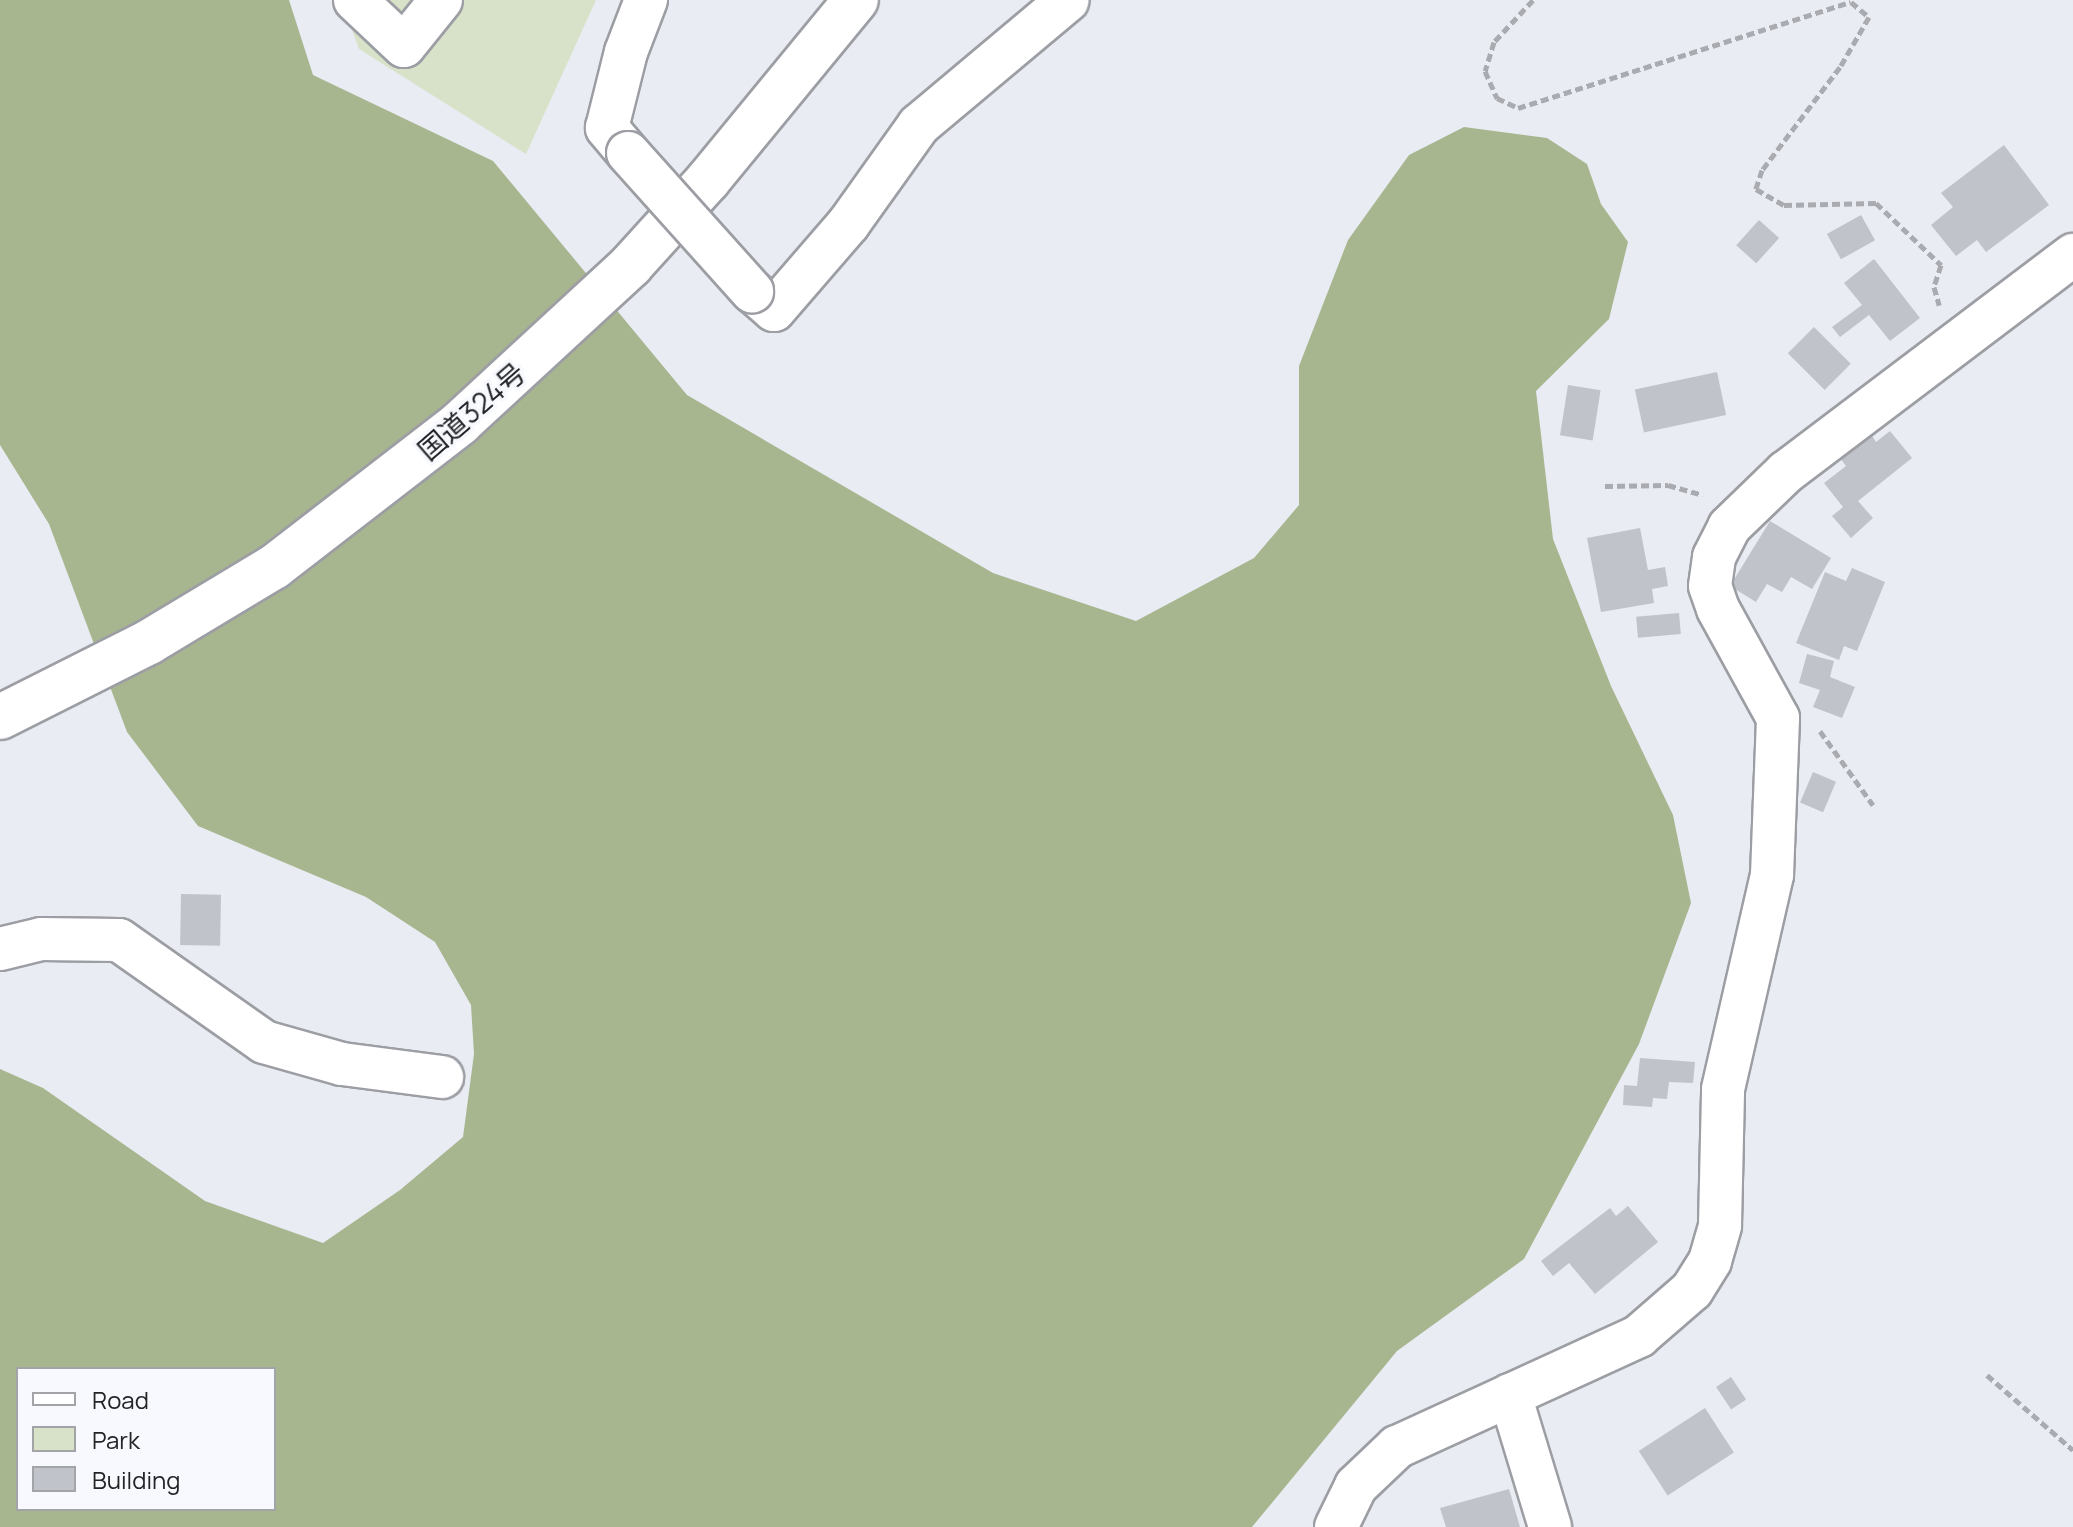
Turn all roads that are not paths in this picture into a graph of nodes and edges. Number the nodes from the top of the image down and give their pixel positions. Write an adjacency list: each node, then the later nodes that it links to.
1 (355, 0): 2 (street)
2 (441, 0)
3 (646, 0): 5 (street, bridge)
4 (856, 0): 7 (highway, 国道324号)
5 (1068, 0)
6 (2073, 255): 13 (street)
7 (274, 567): 8 (highway); 9 (highway, 国道324号); 10 (highway)
8 (0, 689)
9 (0, 717)
10 (0, 748)
11 (0, 949): 12 (street)
12 (442, 1077)
13 (1510, 1395): 14 (street); 15 (street)
14 (1336, 1527)
15 (1550, 1527)

